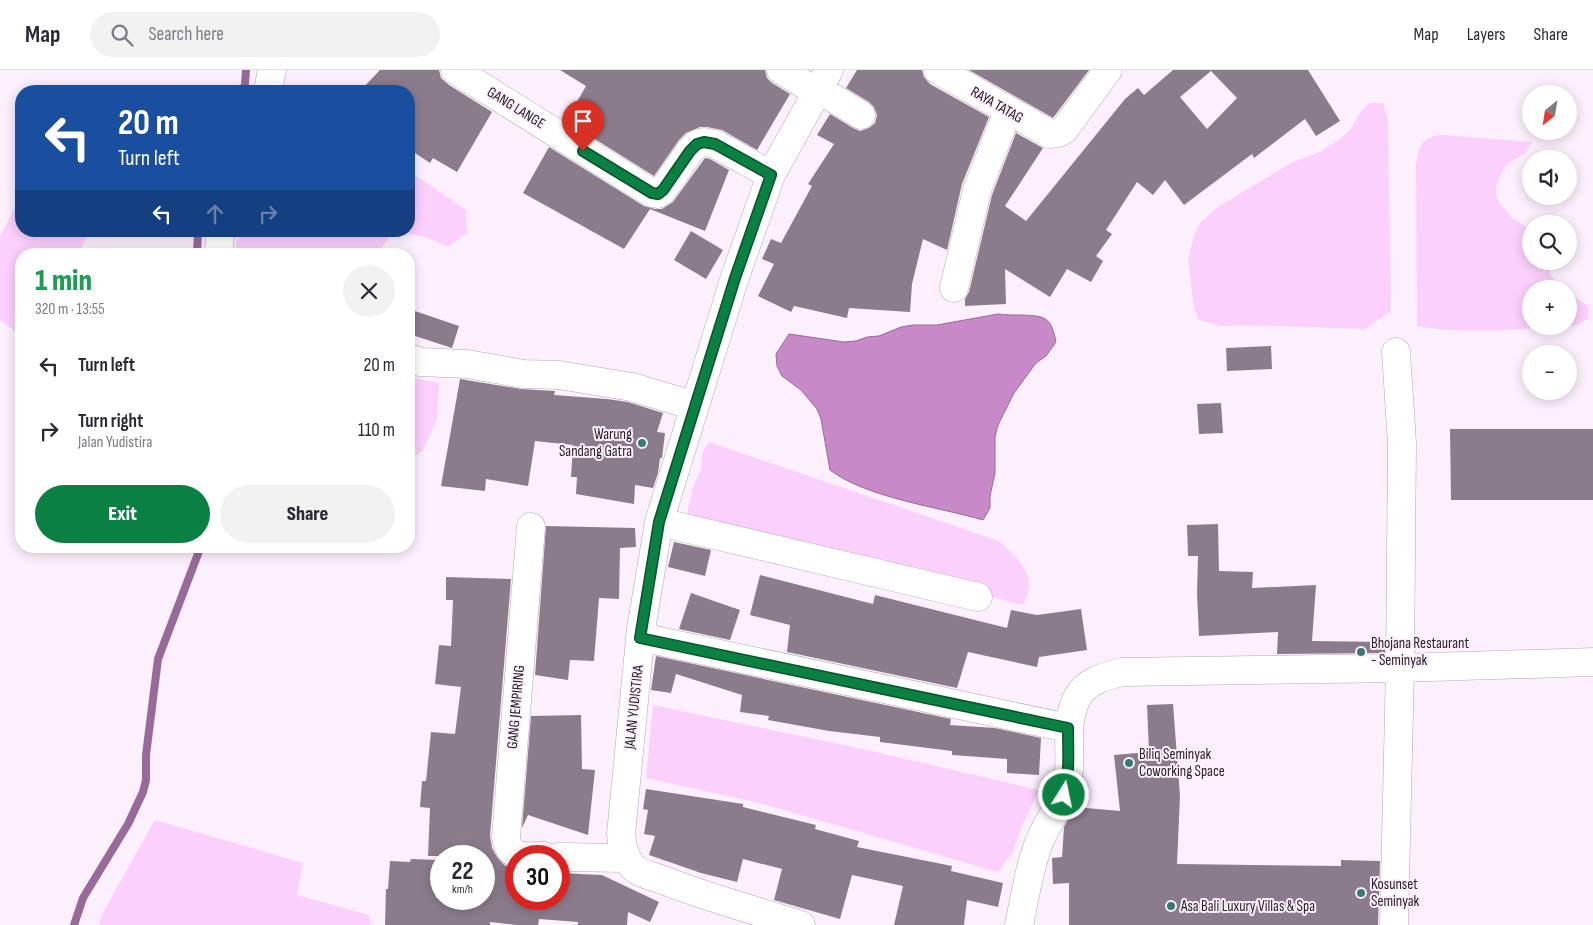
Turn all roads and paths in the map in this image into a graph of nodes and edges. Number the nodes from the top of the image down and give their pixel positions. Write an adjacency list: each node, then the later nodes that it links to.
1 (272, 70): 7 (street)
2 (455, 70): 10 (street, GANG LANGE)
3 (781, 70): 6 (street)
4 (938, 70): 8 (street, RAYA TATAG)
5 (1108, 70): 8 (street, RAYA TATAG)
6 (821, 84): 9 (street); 10 (street, JALAN YUDISTIRA)
7 (269, 85)
8 (1008, 111): 11 (street)
9 (861, 115)
10 (771, 175): 14 (street, JALAN YUDISTIRA)
11 (954, 288)
12 (1396, 352): 20 (street)
13 (415, 360): 14 (street)
14 (695, 406): 15 (street, JALAN YUDISTIRA)
15 (659, 522): 17 (street); 18 (street, JALAN YUDISTIRA)
16 (531, 527): 22 (street, GANG JEMPIRING)
17 (978, 597)
18 (640, 638): 21 (street); 24 (street, JALAN YUDISTIRA)
19 (1593, 662): 20 (street)
20 (1400, 668): 21 (street); 27 (street)
21 (1068, 728): 26 (street)
22 (507, 845)
23 (570, 856): 24 (street)
24 (627, 858): 25 (street)
25 (801, 925)
26 (1019, 925)
27 (1394, 925)

